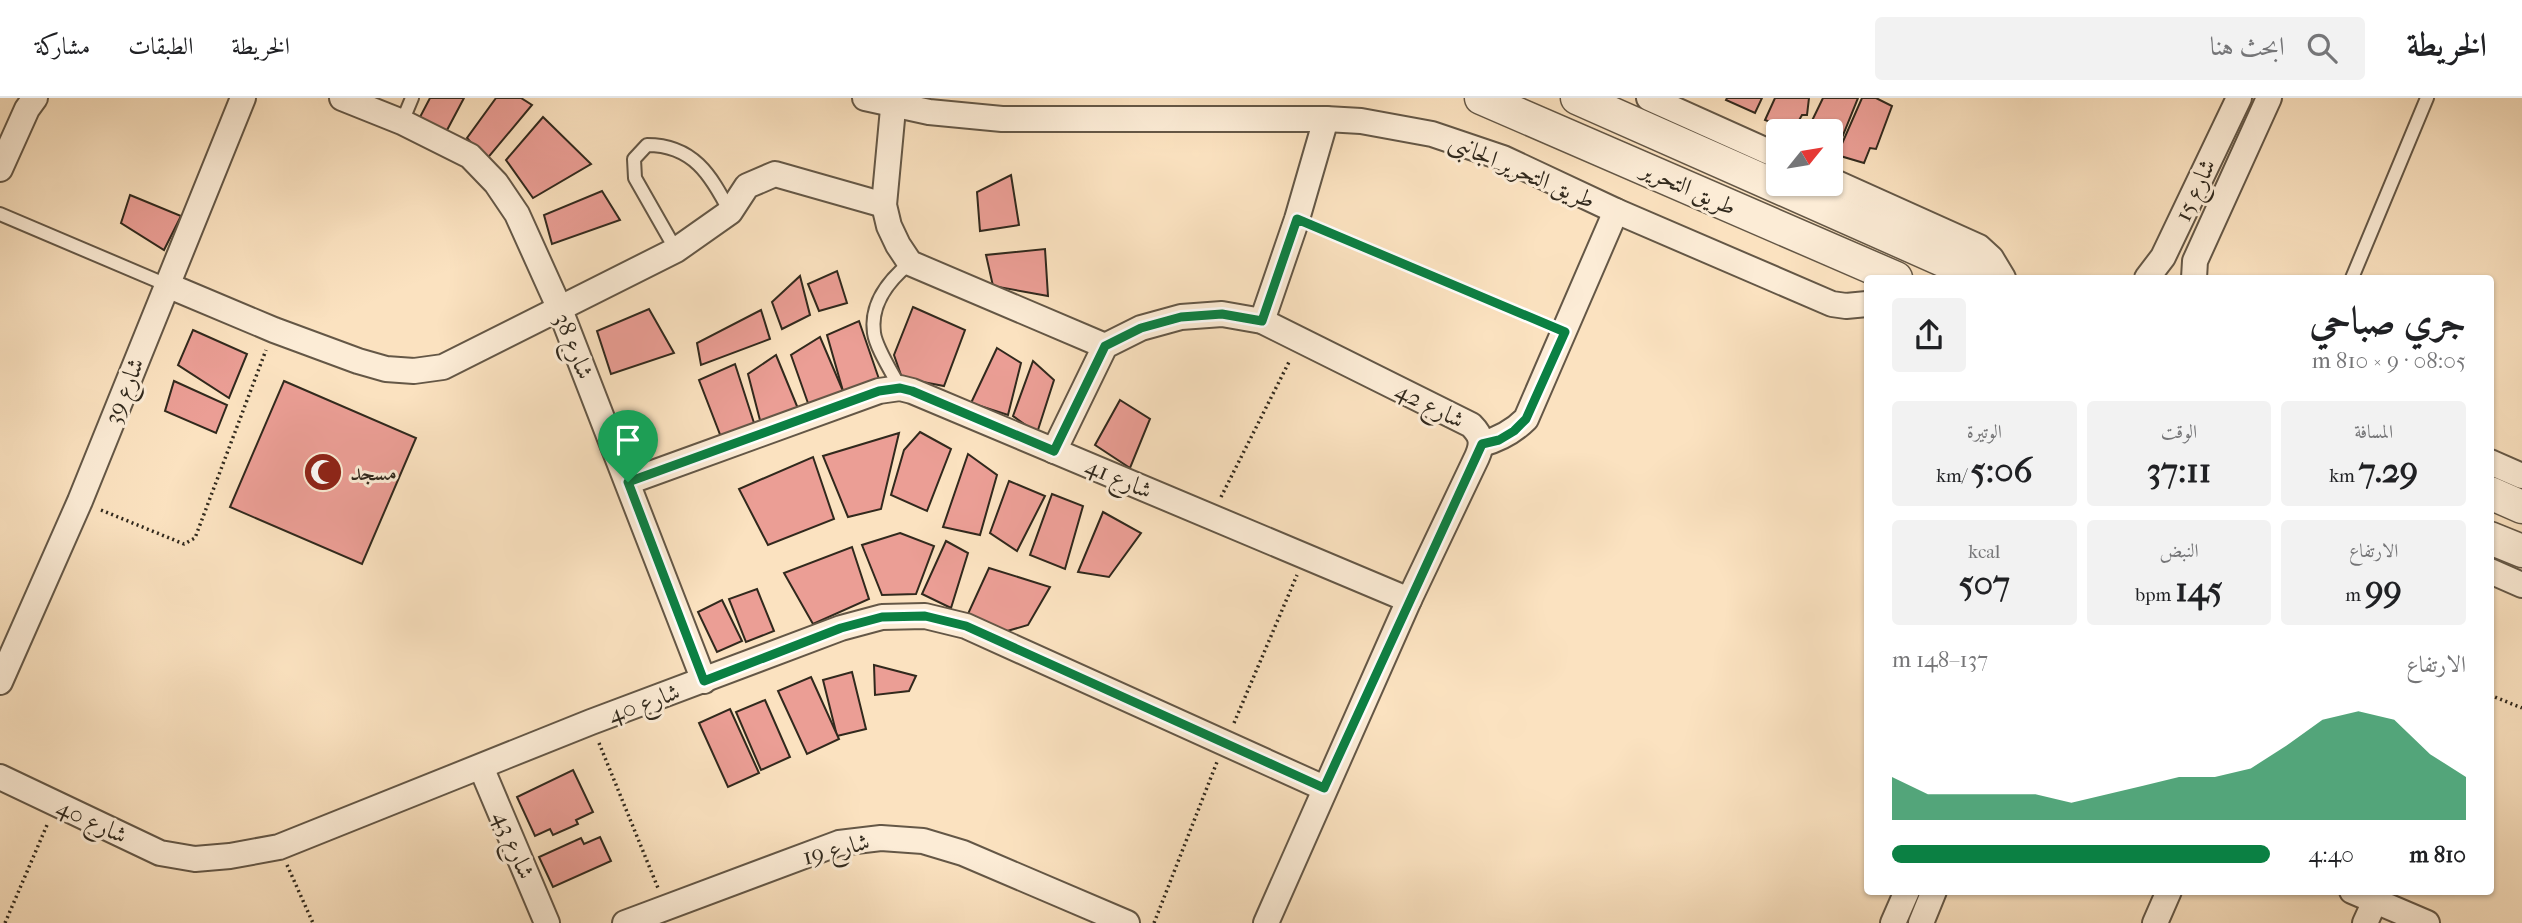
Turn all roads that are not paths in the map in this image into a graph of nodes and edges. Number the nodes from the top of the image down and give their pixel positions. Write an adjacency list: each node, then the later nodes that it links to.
1 (35, 98): 17 (street)
2 (243, 98): 34 (street, شارع 39)
3 (342, 98): 14 (street, شارع 38)
4 (412, 98): 14 (lane)
5 (865, 98): 12 (street, طريق التحرير الجانبى)
6 (1481, 98): 19 (street, طريق التحرير)
7 (1649, 98): 16 (street)
8 (2239, 98): 31 (street, شارع 15)
9 (2269, 98): 32 (street, شارع 15)
10 (2427, 98): 33 (lane)
11 (1586, 99): 15 (street, طريق التحرير)
12 (894, 102): 13 (street, طريق التحرير الجانبى); 21 (street)
13 (1326, 119): 23 (street, طريق التحرير الجانبى); 37 (street)
14 (402, 122): 36 (street, شارع 38)
15 (1673, 140): 18 (street, طريق التحرير); 19 (street)
16 (1766, 151)
17 (0, 169)
18 (1750, 174): 22 (street); 29 (street, طريق التحرير)
19 (1663, 176): 22 (street, طريق التحرير)
20 (1843, 186): 30 (street)
21 (884, 205): 24 (street); 27 (street)
22 (1731, 206): 28 (street, طريق التحرير)
23 (1616, 211): 35 (street, طريق التحرير الجانبى); 40 (street)
24 (730, 212): 26 (street); 26 (lane)
25 (0, 214): 34 (lane)
26 (676, 250): 36 (street)
27 (910, 263): 38 (street); 39 (lane)
28 (1889, 275)
29 (1976, 275)
30 (2001, 275)
31 (2149, 275)
32 (2194, 275)
33 (2352, 275)
34 (167, 285): 36 (street); 53 (street, شارع 39)
35 (1864, 304)
36 (559, 307): 44 (street, شارع 38)
37 (1262, 321): 38 (street, شارع 42); 40 (street, شارع 42)
38 (1105, 346): 41 (street)
39 (900, 388): 41 (street, شارع 41); 44 (street)
40 (1482, 444): 51 (street, شارع 42)
41 (1054, 451): 51 (street, شارع 41)
42 (2494, 464): 43 (street)
43 (2522, 476)
44 (628, 482): 52 (street, شارع 38)
45 (2494, 495): 46 (street)
46 (2522, 507)
47 (2494, 540): 48 (street)
48 (2522, 551)
49 (2494, 573): 50 (street)
50 (2522, 585)
51 (1409, 600): 56 (street, شارع 42)
52 (704, 681): 54 (street, شارع 40); 56 (street, شارع 40)
53 (0, 682)
54 (481, 767): 55 (street, شارع 40); 62 (street, شارع 43)
55 (0, 777)
56 (1324, 788): 65 (street, شارع 42)
57 (1905, 895): 66 (street)
58 (1932, 895): 67 (street)
59 (2167, 895): 68 (street)
60 (2355, 895): 61 (street)
61 (2370, 912): 69 (street)
62 (547, 923)
63 (625, 923): 64 (street, شارع 19)
64 (1127, 923)
65 (1266, 923)
66 (1892, 923)
67 (1921, 923)
68 (2155, 923)
69 (2427, 923)

